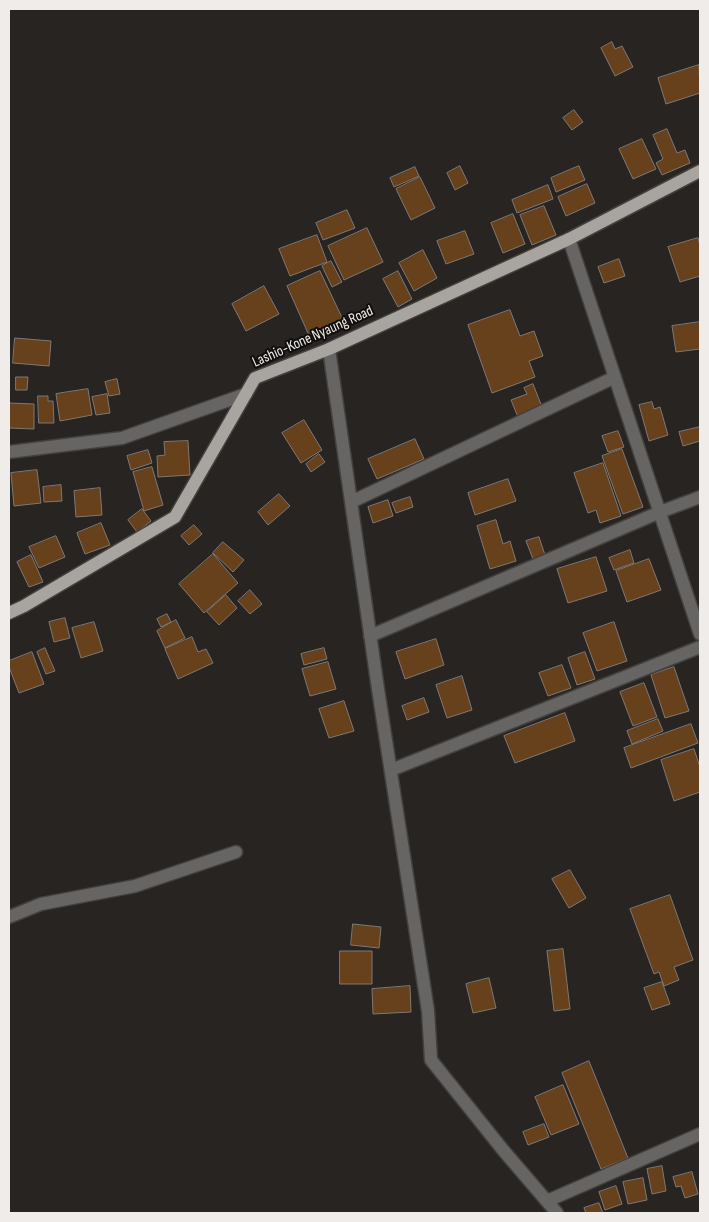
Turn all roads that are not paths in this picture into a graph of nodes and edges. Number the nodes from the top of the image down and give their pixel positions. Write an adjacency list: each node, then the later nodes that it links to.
1 (700, 171): 2 (main road, Lashio-Kone Nyaung Road)
2 (569, 239): 3 (main road, Lashio-Kone Nyaung Road); 4 (street)
3 (329, 349): 5 (main road, Lashio-Kone Nyaung Road); 8 (street)
4 (615, 377): 8 (street); 9 (street)
5 (246, 394): 6 (street); 10 (main road, Lashio-Kone Nyaung Road)
6 (9, 452)
7 (700, 498): 9 (street)
8 (351, 502): 12 (street)
9 (660, 512): 11 (street); 12 (street)
10 (9, 613)
11 (700, 634)
12 (370, 636): 14 (street)
13 (700, 647): 14 (street)
14 (390, 770): 18 (street)
15 (236, 852): 16 (street)
16 (9, 917)
17 (700, 1134): 18 (street)
18 (547, 1201): 19 (street)
19 (557, 1213)

